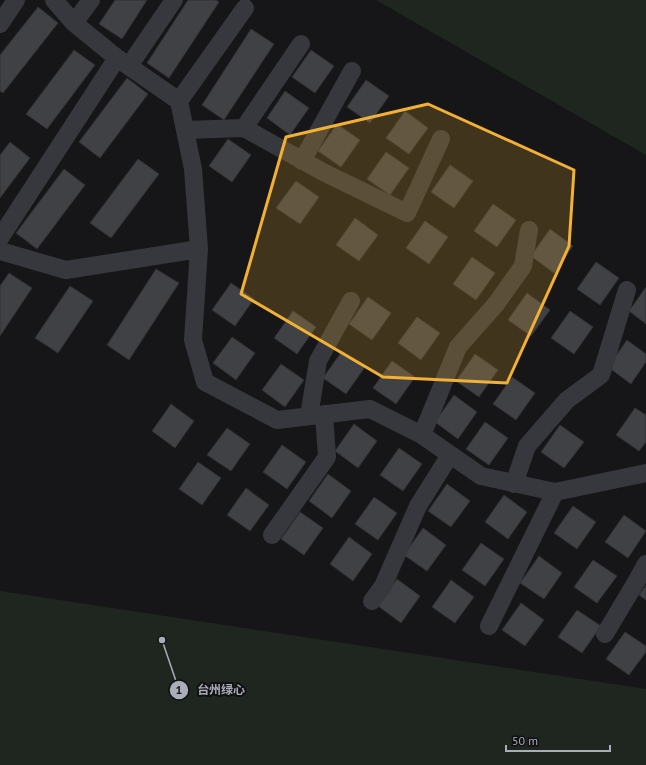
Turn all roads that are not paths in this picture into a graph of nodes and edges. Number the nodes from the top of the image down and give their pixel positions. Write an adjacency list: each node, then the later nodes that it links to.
1 (16, 0): 7 (lane)
2 (54, 0): 6 (lane)
3 (91, 0): 6 (lane)
4 (174, 0): 9 (lane)
5 (245, 8): 11 (lane)
6 (74, 23): 9 (lane)
7 (0, 24)
8 (301, 44): 12 (lane)
9 (123, 62): 11 (lane); 17 (lane)
10 (352, 71): 15 (lane)
11 (179, 101): 13 (lane)
12 (244, 128): 13 (lane); 15 (lane)
13 (185, 130): 18 (lane)
14 (441, 139): 15 (lane)
15 (302, 161)
16 (529, 230): 23 (lane)
17 (0, 238)
18 (199, 249): 19 (lane); 22 (lane)
19 (0, 251)
20 (627, 290): 26 (lane)
21 (351, 301): 22 (lane)
22 (317, 415): 23 (lane); 28 (lane)
23 (422, 436): 24 (lane)
24 (450, 455): 26 (lane); 30 (lane)
25 (646, 473): 27 (lane)
26 (514, 484): 27 (lane)
27 (555, 492): 31 (lane)
28 (272, 535)
29 (646, 564): 32 (lane)
30 (372, 601)
31 (489, 626)
32 (605, 634)

